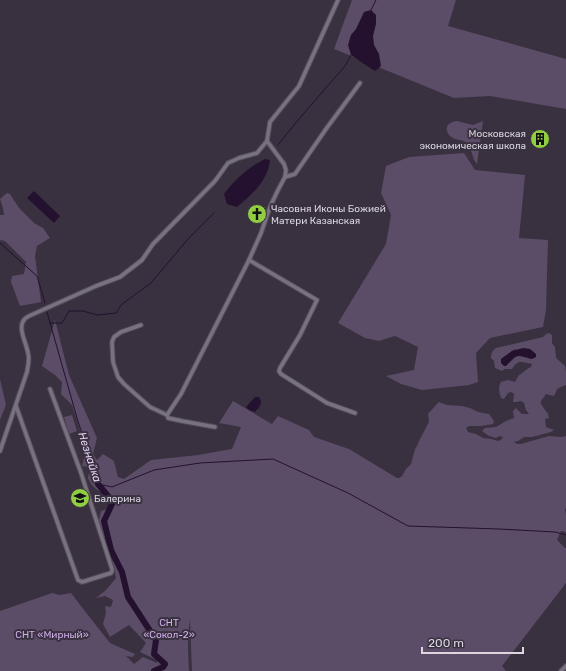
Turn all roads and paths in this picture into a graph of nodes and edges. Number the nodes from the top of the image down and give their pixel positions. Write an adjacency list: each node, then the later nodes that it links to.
1 (338, 0): 3 (street)
2 (360, 83): 4 (street)
3 (267, 141): 4 (street); 8 (street)
4 (285, 177): 5 (street)
5 (249, 260): 9 (street); 10 (street)
6 (141, 325): 10 (street)
7 (50, 389): 8 (street)
8 (16, 406): 12 (street)
9 (355, 413)
10 (167, 415): 11 (street)
11 (215, 427)
12 (0, 451)
13 (566, 666): 14 (street)
14 (561, 671)

